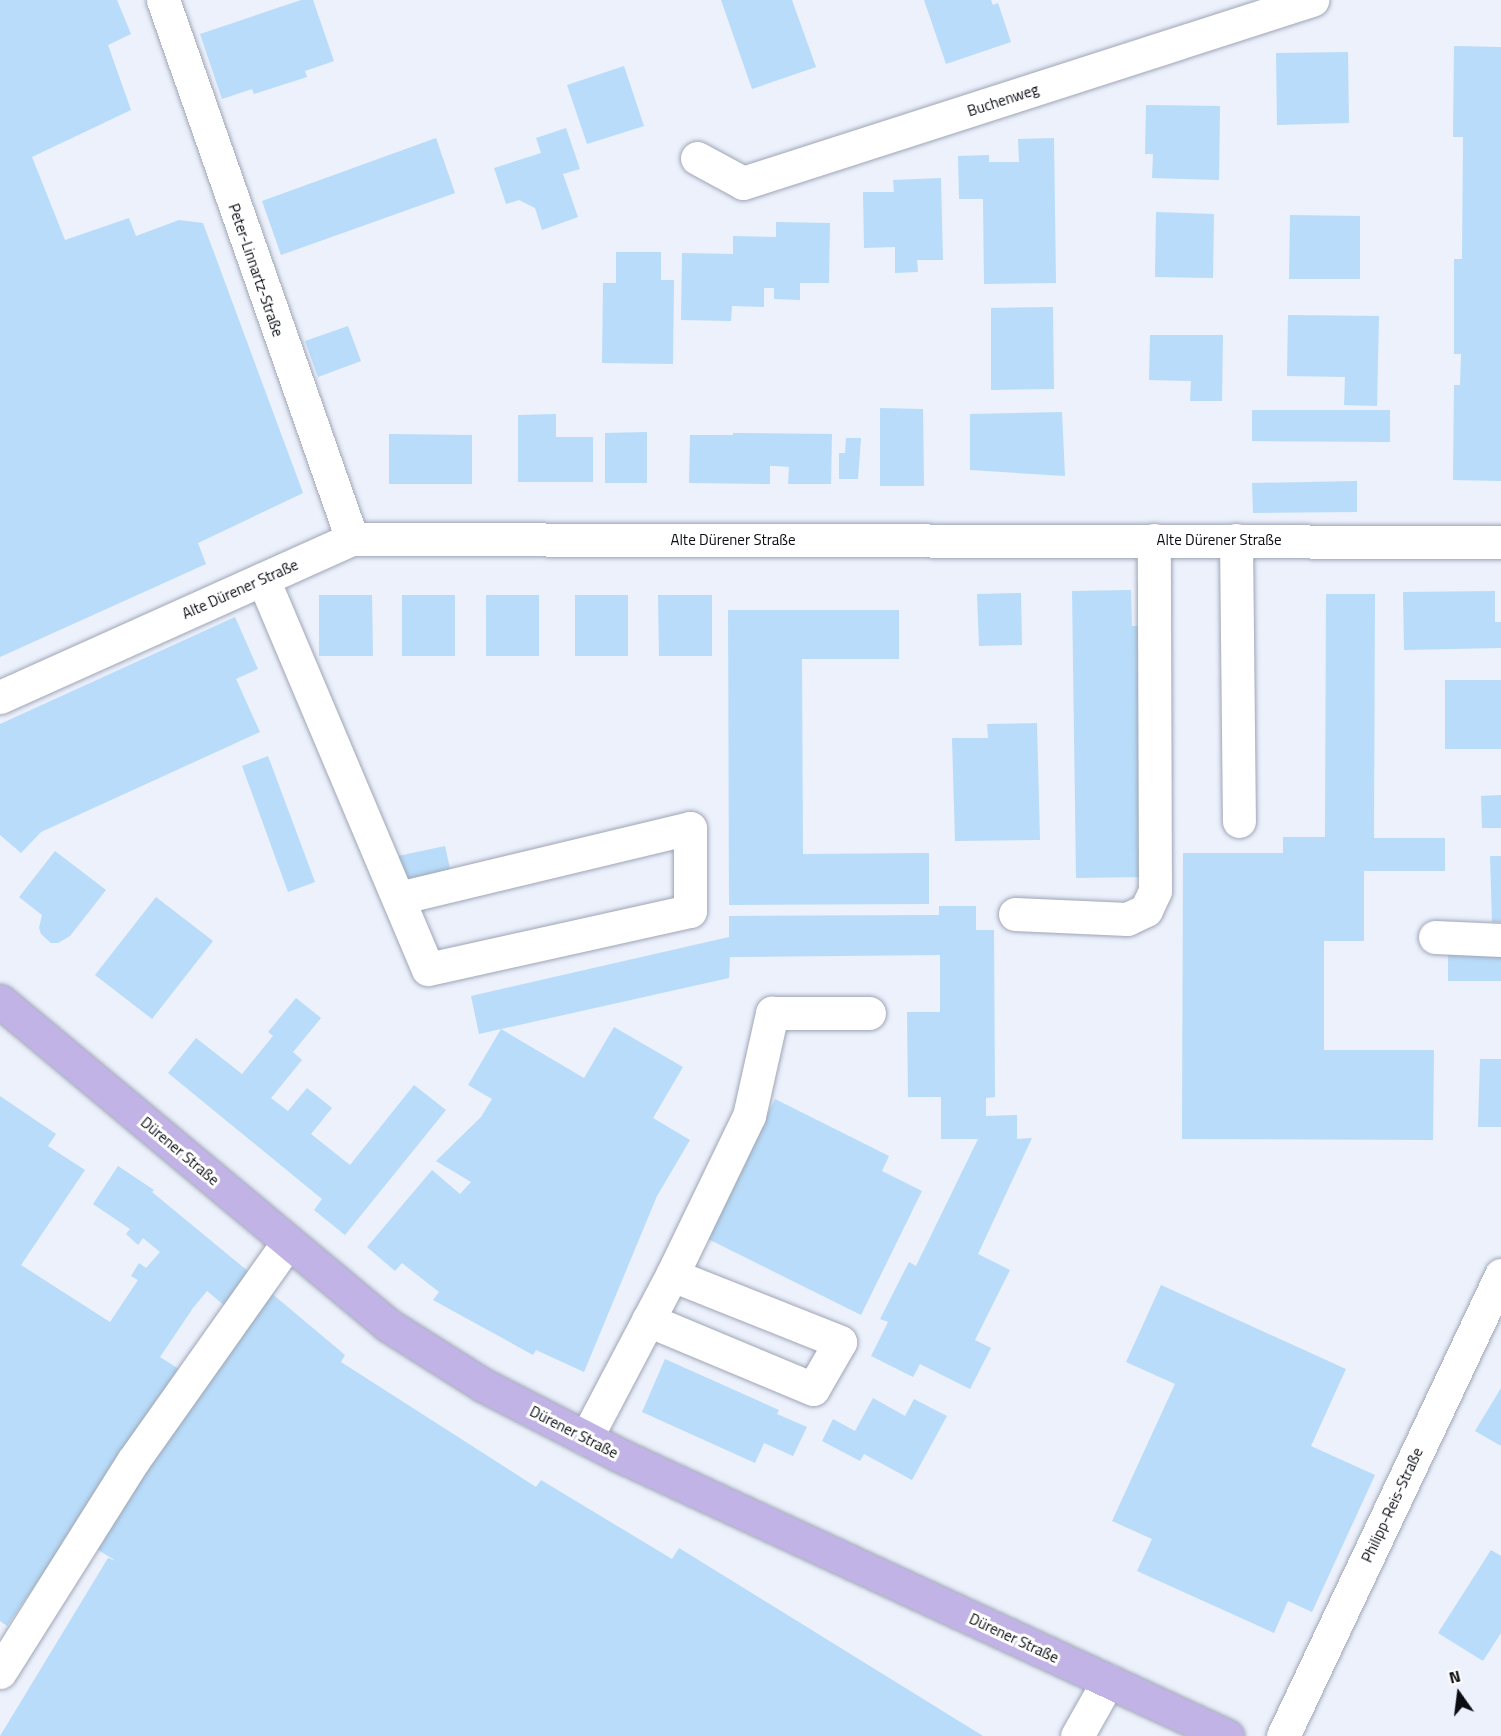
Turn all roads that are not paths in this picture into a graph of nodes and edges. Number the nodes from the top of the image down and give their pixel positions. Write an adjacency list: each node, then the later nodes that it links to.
1 (163, 0): 4 (street, Peter-Linnartz-Straße)
2 (1312, 0): 3 (street, Buchenweg)
3 (697, 158)
4 (352, 539): 5 (street, Alte Dürener Straße); 8 (street, Alte Dürener Straße)
5 (1154, 540): 6 (street, Alte Dürener Straße); 12 (street)
6 (1236, 540): 7 (street, Alte Dürener Straße); 10 (street)
7 (1501, 542)
8 (264, 579): 9 (street, Alte Dürener Straße); 11 (street)
9 (0, 698)
10 (1239, 821)
11 (398, 898): 11 (street)
12 (1015, 914)
13 (1435, 937): 14 (street)
14 (1501, 940)
15 (0, 1001): 17 (main road, Dürener Straße)
16 (869, 1013): 18 (street)
17 (288, 1242): 21 (main road, Dürener Straße); 22 (street)
18 (672, 1275): 20 (street); 20 (street)
19 (1501, 1275): 26 (street, Philipp-Reis-Straße)
20 (648, 1320): 21 (street)
21 (586, 1438): 23 (main road, Dürener Straße)
22 (0, 1672)
23 (1108, 1681): 24 (street); 25 (main road, Dürener Straße)
24 (1077, 1736)
25 (1227, 1736)
26 (1283, 1736)

